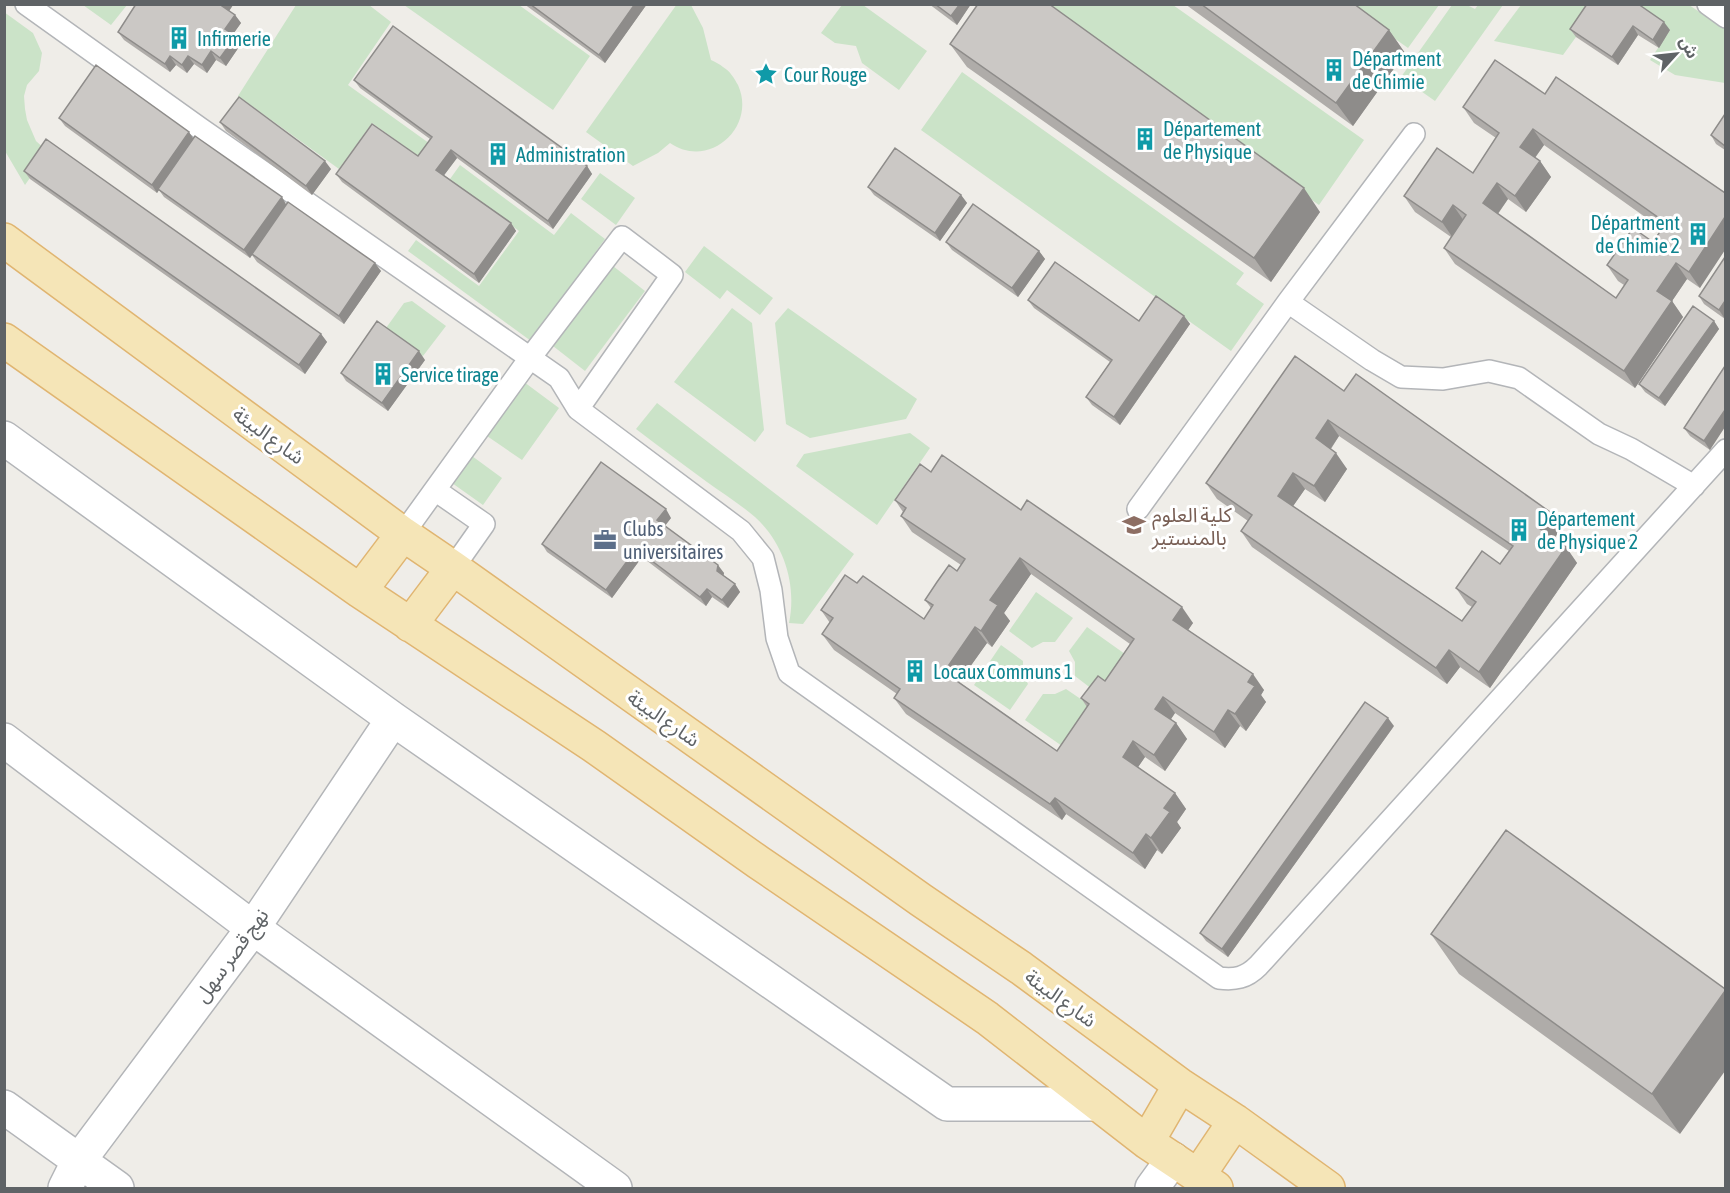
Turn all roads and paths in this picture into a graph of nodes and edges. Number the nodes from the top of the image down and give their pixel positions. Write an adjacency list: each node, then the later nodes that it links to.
1 (26, 4): 8 (lane)
2 (1708, 4): 3 (lane)
3 (1725, 17)
4 (1414, 134): 6 (lane)
5 (4, 240): 15 (main road, شارع البيئة)
6 (1288, 302): 12 (lane); 14 (lane)
7 (4, 340): 17 (main road)
8 (530, 358): 9 (lane); 9 (lane); 13 (lane)
9 (578, 409): 12 (lane)
10 (4, 438): 19 (street)
11 (1725, 450): 12 (lane)
12 (1694, 486)
13 (435, 490): 15 (lane); 16 (lane)
14 (1138, 509)
15 (403, 534): 16 (main road, شارع البيئة); 17 (main road)
16 (453, 568): 18 (main road); 22 (main road, شارع البيئة)
17 (360, 591): 18 (main road)
18 (410, 625): 23 (main road)
19 (393, 719): 21 (street, نهج قصر سهل); 23 (street)
20 (4, 740): 21 (street)
21 (253, 928): 27 (street, نهج قصر سهل); 29 (street)
22 (1180, 1085): 25 (main road, شارع البيئة); 26 (main road)
23 (1098, 1104): 26 (main road)
24 (4, 1107): 27 (street)
25 (1235, 1121): 26 (main road); 31 (main road, شارع البيئة)
26 (1184, 1166): 30 (street)
27 (72, 1175): 28 (street)
28 (117, 1188)
29 (615, 1188)
30 (1152, 1188)
31 (1328, 1188)

